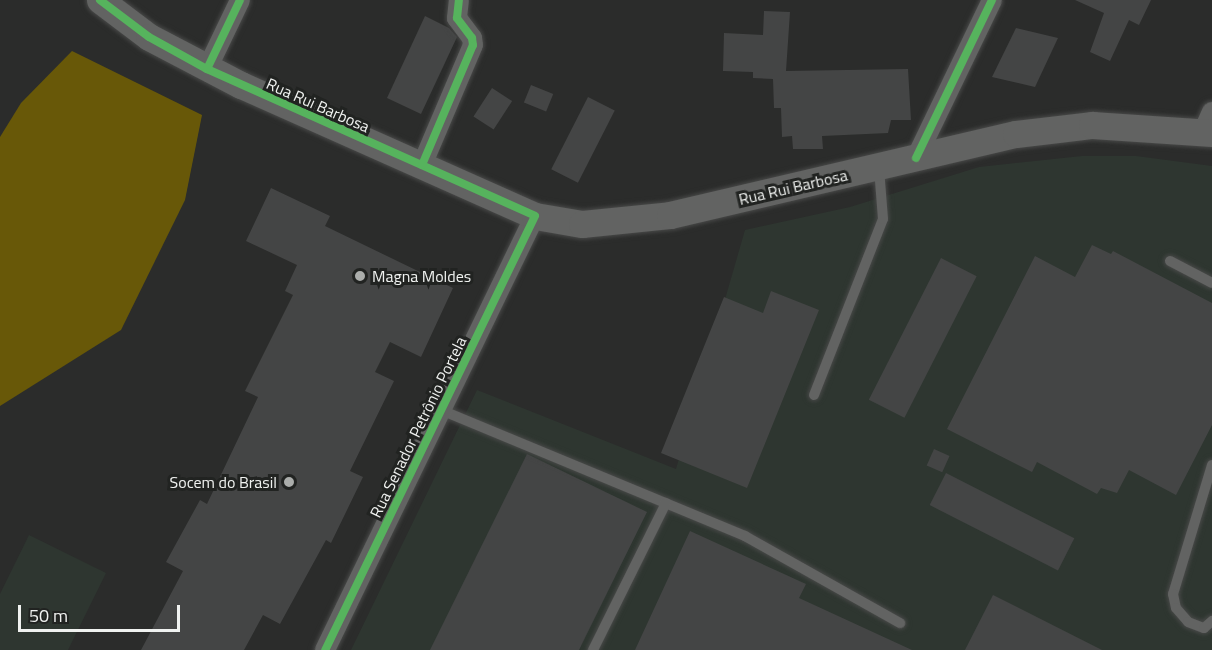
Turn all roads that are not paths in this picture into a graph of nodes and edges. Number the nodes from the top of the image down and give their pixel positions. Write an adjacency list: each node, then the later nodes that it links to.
1 (100, 0): 5 (main road, Rua Rui Barbosa)
2 (240, 0): 5 (street)
3 (459, 0): 8 (street)
4 (992, 0): 7 (street)
5 (207, 69): 8 (main road, Rua Rui Barbosa)
6 (1209, 126): 7 (main road, Rua Rui Barbosa)
7 (916, 158): 9 (main road, Rua Rui Barbosa)
8 (422, 165): 10 (main road, Rua Rui Barbosa)
9 (879, 167): 10 (main road, Rua Rui Barbosa); 13 (lane)
10 (536, 216): 14 (street, Rua Senador Petrônio Portela)
11 (1170, 261): 12 (lane)
12 (1212, 283)
13 (814, 395)
14 (441, 410): 16 (lane); 19 (street, Rua Senador Petrônio Portela)
15 (1212, 465): 18 (lane)
16 (666, 503): 17 (lane); 20 (lane)
17 (900, 623)
18 (1209, 627)
19 (325, 650)
20 (593, 650)

